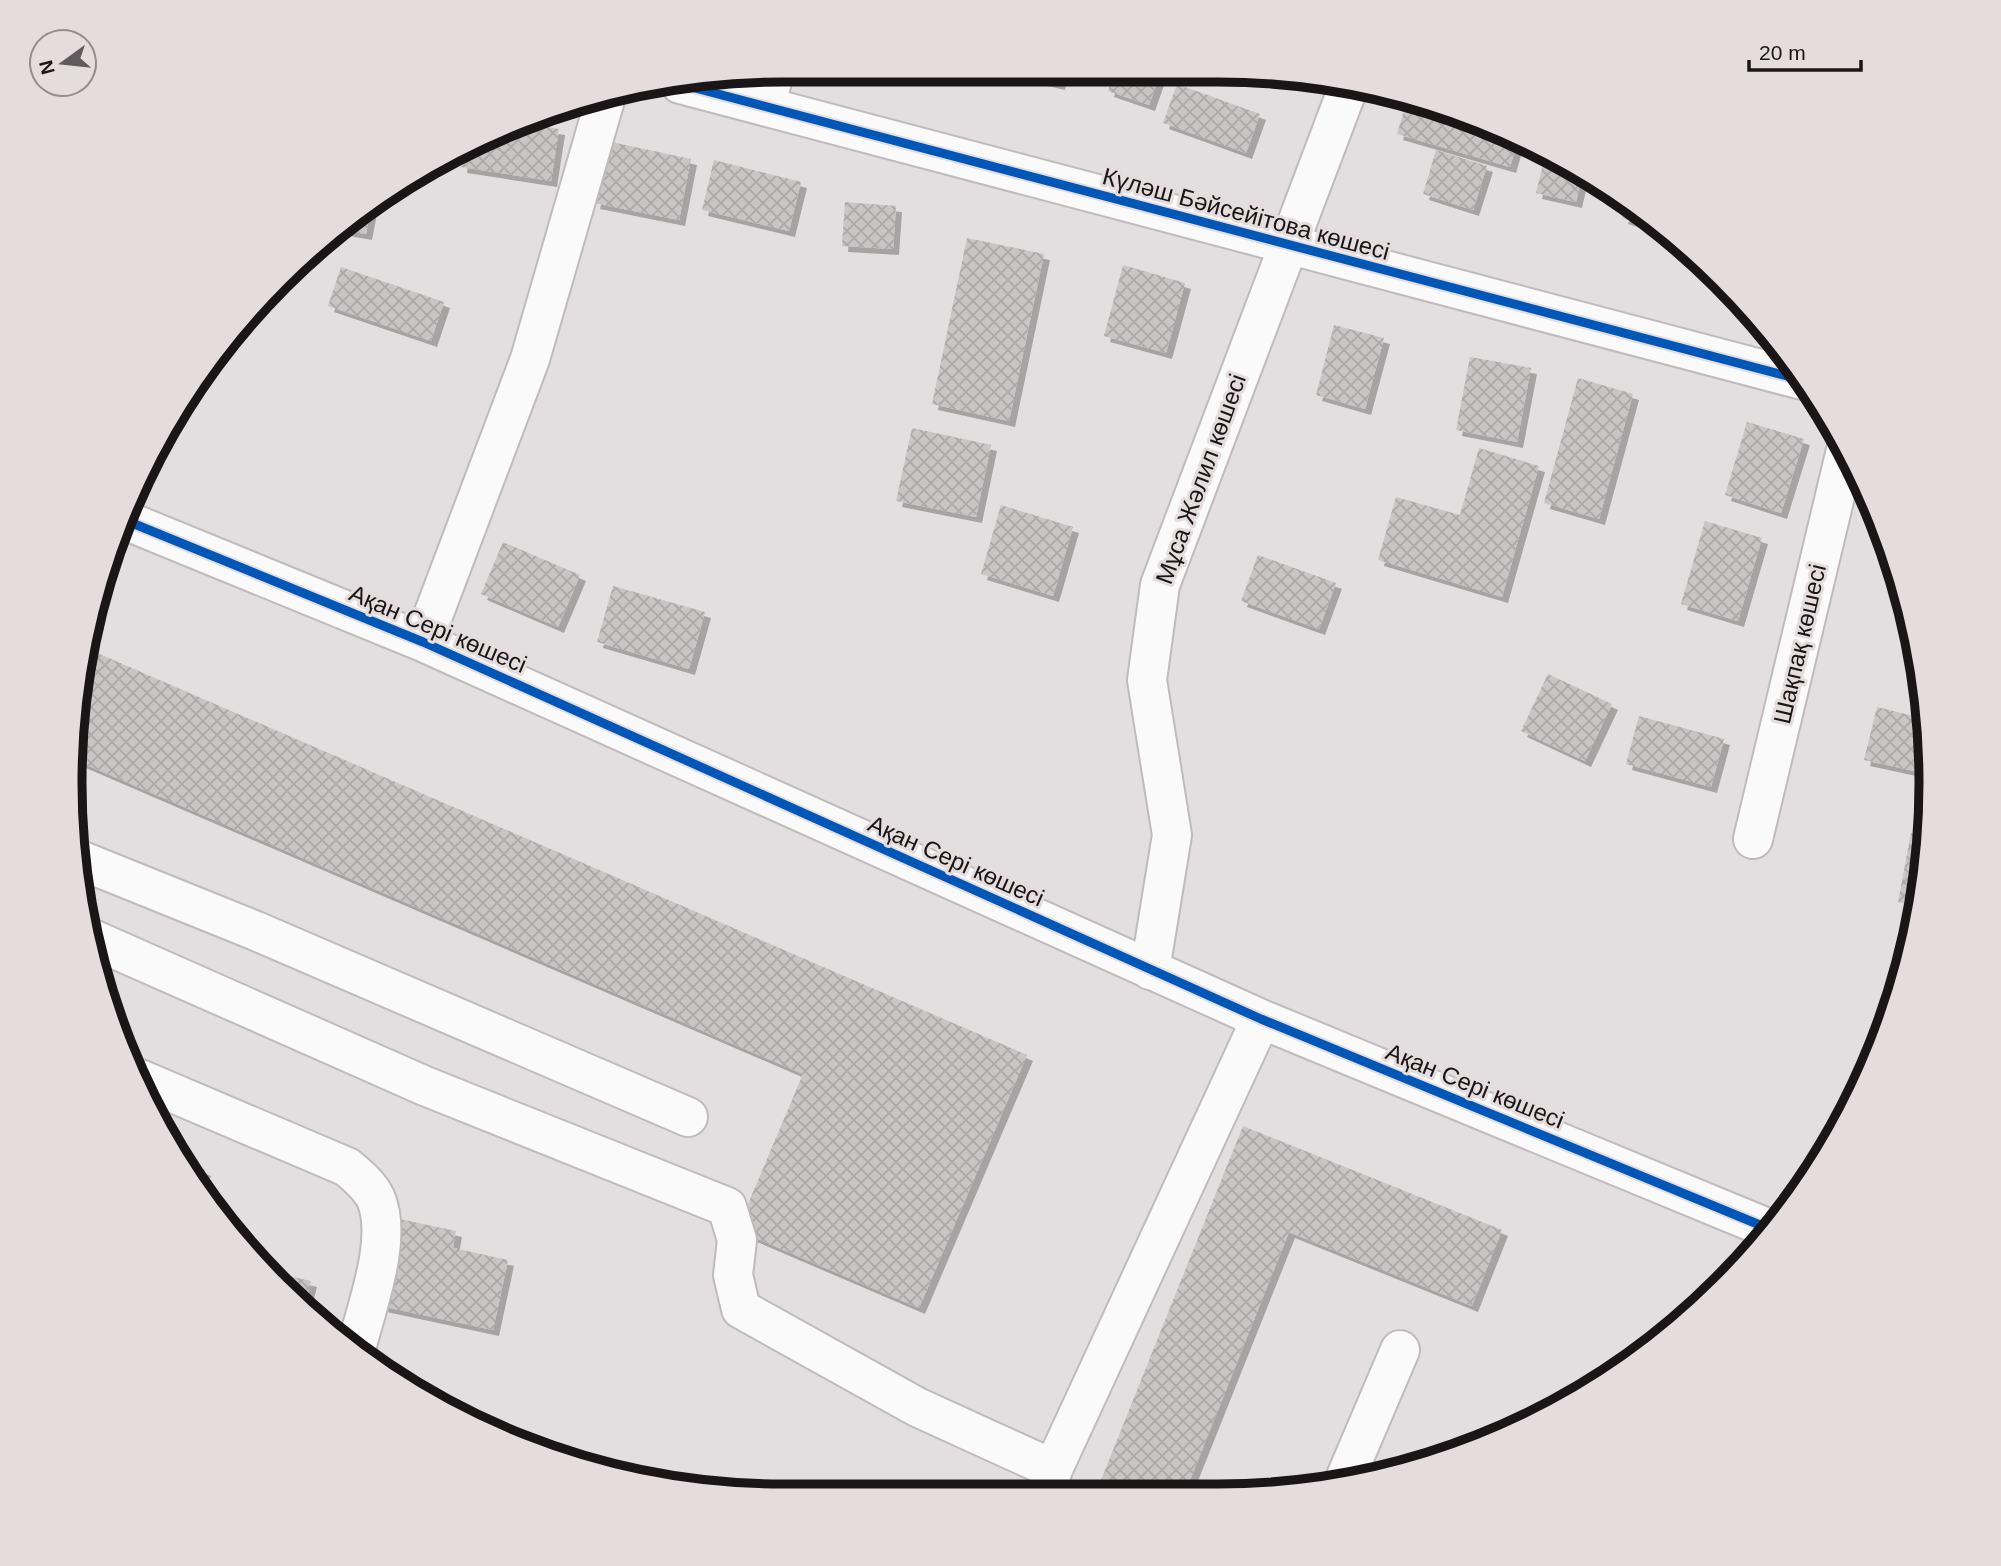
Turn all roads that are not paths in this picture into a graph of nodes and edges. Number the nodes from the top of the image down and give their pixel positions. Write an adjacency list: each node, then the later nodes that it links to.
1 (715, 86): 2 (street, Күләш Бәйсейітова көшесі)
2 (770, 89): 5 (street, Күләш Бәйсейітова көшесі)
3 (1346, 94): 5 (street, Мұса Жәлил көшесі)
4 (603, 106): 9 (street)
5 (1287, 245): 6 (street, Күләш Бәйсейітова көшесі); 13 (street, Мұса Жәлил көшесі)
6 (1789, 376)
7 (1842, 466): 10 (street, Шақпақ көшесі)
8 (133, 523): 9 (street, Ақан Сері көшесі)
9 (423, 642): 13 (street, Ақан Сері көшесі)
10 (1753, 839)
11 (87, 863): 16 (street)
12 (101, 943): 21 (street)
13 (1150, 970): 14 (street, Ақан Сері көшесі)
14 (1261, 1019): 17 (street, Ақан Сері көшесі); 21 (street)
15 (151, 1083): 18 (street)
16 (688, 1117)
17 (1761, 1226)
18 (358, 1340)
19 (1400, 1350): 20 (street)
20 (1348, 1471)
21 (1050, 1482)

